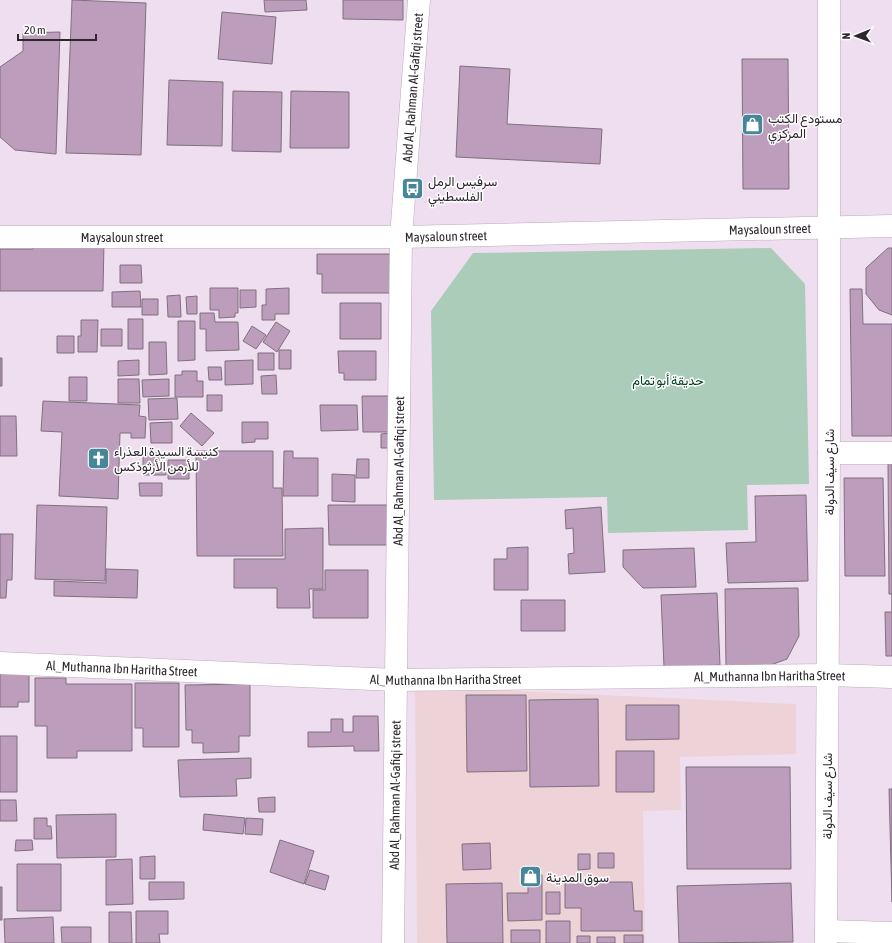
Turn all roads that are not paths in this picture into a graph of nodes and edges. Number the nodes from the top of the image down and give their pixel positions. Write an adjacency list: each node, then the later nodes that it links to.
1 (419, 0): 6 (street, Abd Al_Rahman Al-Gafiqi street)
2 (829, 0): 4 (street, شارع سيف الدولة)
3 (892, 226): 4 (street, Maysaloun street)
4 (828, 227): 6 (street, Maysaloun street); 7 (street, شارع سيف الدولة)
5 (0, 237): 6 (street, Maysaloun street)
6 (401, 237): 12 (street, Abd Al_Rahman Al-Gafiqi street)
7 (829, 453): 8 (street); 10 (street, شارع سيف الدولة)
8 (892, 453)
9 (0, 663): 12 (street, Al_Muthanna Ibn Haritha Street)
10 (828, 675): 11 (street, Al_Muthanna Ibn Haritha Street); 12 (street, Al_Muthanna Ibn Haritha Street); 14 (street, شارع سيف الدولة)
11 (892, 676)
12 (396, 680): 15 (street, Abd Al_Rahman Al-Gafiqi street)
13 (892, 933): 14 (street)
14 (826, 937)
15 (393, 943)

